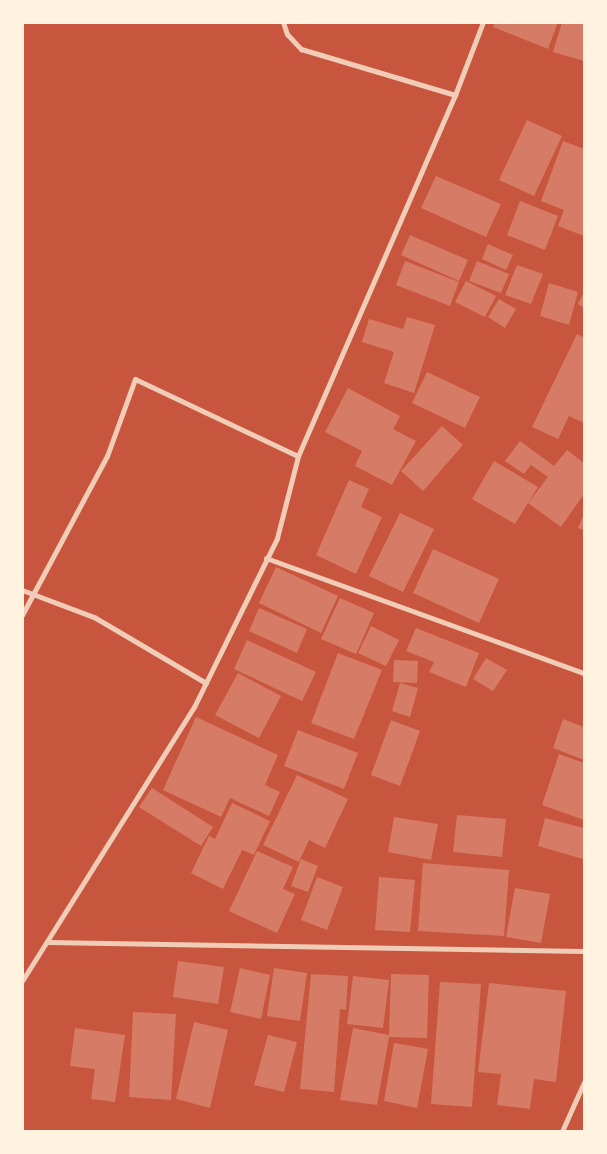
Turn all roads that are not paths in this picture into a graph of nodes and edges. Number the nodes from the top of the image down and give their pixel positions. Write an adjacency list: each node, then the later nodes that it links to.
1 (283, 22): 3 (street)
2 (482, 22): 3 (street)
3 (455, 95): 4 (street)
4 (298, 456): 5 (street); 7 (street)
5 (266, 558): 9 (street); 10 (street)
6 (22, 590): 7 (street)
7 (33, 594): 8 (street); 10 (street)
8 (22, 615)
9 (584, 673)
10 (206, 683): 11 (street)
11 (47, 942): 12 (street); 13 (street)
12 (584, 951)
13 (22, 981)
14 (584, 1082): 15 (street)
15 (563, 1129): 16 (street); 17 (street)
16 (415, 1132)
17 (575, 1132)

